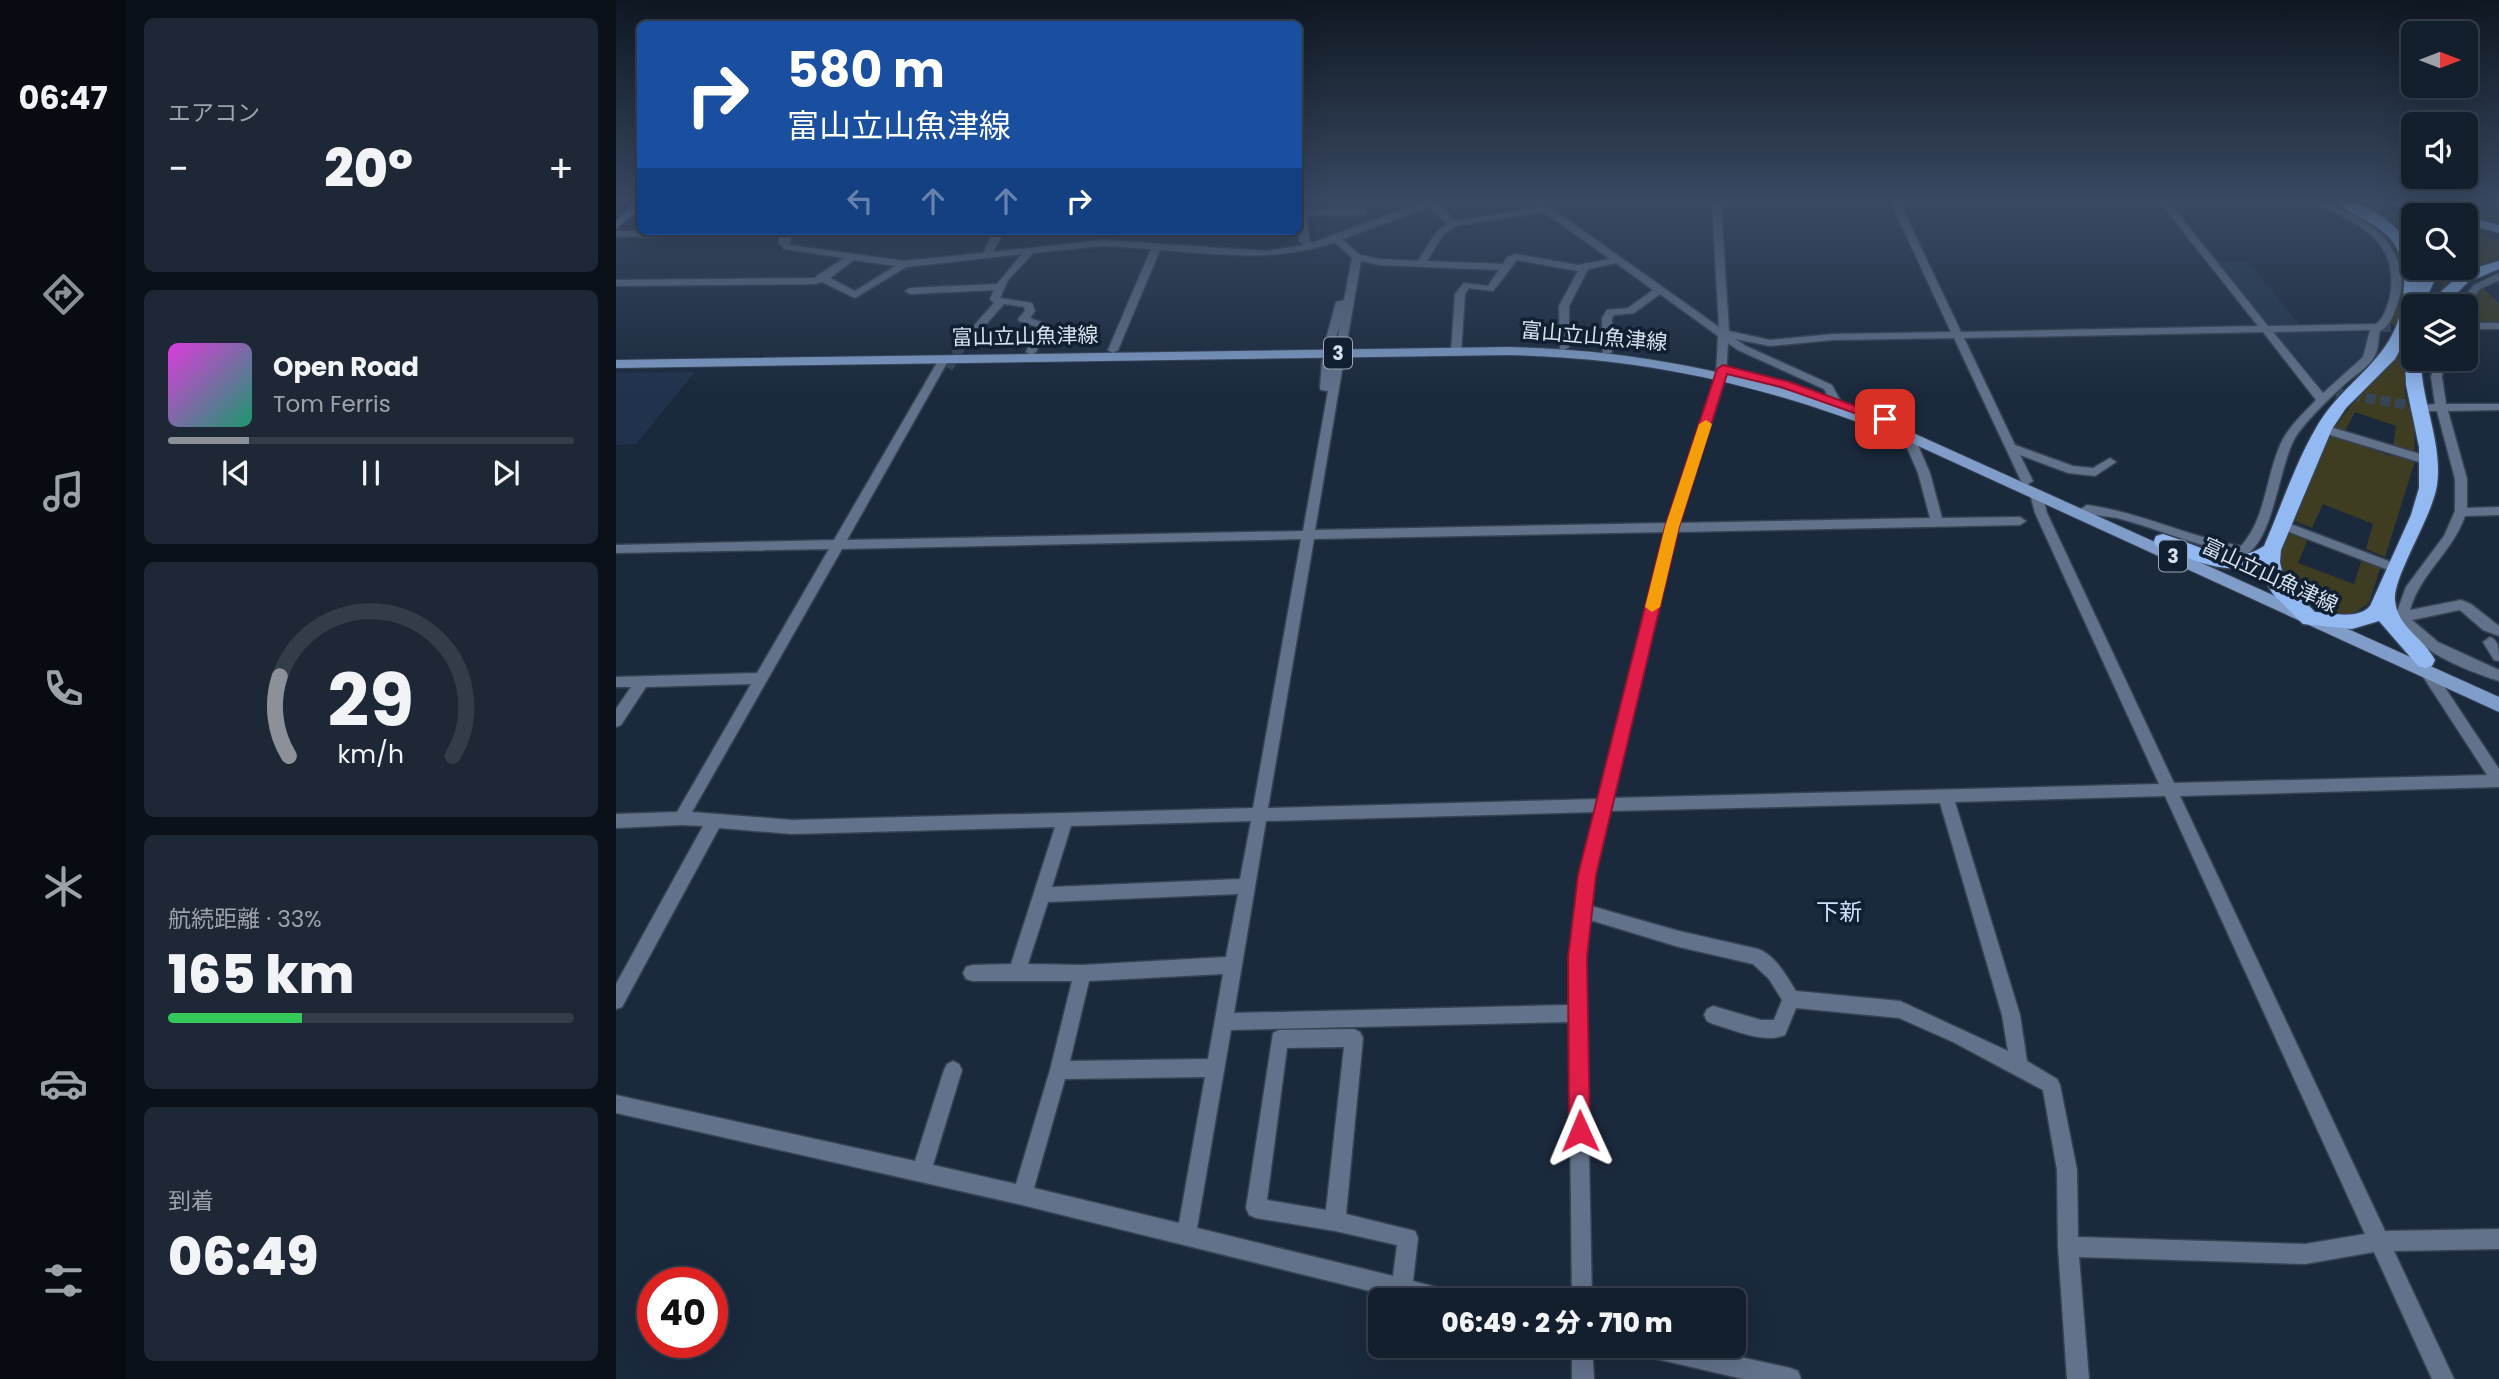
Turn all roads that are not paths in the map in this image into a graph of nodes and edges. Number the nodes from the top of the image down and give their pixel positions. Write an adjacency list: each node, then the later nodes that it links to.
1 (840, 265): 19 (street)
2 (902, 265): 19 (street)
3 (1020, 265): 26 (street)
4 (1148, 265): 37 (street)
5 (1355, 265): 38 (street)
6 (1471, 265): 16 (street)
7 (1568, 265): 17 (street)
8 (1595, 265): 17 (street)
9 (1624, 265): 21 (street)
10 (1720, 265): 31 (street)
11 (1924, 265): 33 (street)
12 (2215, 265): 30 (street)
13 (2394, 265): 29 (street)
14 (2409, 265): 23 (highway)
15 (2498, 265): 24 (highway)
16 (1506, 267): 36 (street)
17 (1584, 268): 35 (street)
18 (2499, 276): 25 (street)
19 (823, 278): 20 (street)
20 (616, 283)
21 (1659, 290): 31 (street); 39 (street)
22 (910, 291): 26 (street)
23 (2413, 294)
24 (2447, 294)
25 (2471, 294)
26 (998, 296): 34 (street); 40 (street); 42 (street)
27 (2478, 326): 28 (street)
28 (2499, 326)
29 (2381, 327): 30 (street); 47 (street)
30 (2266, 328): 33 (street); 47 (street)
31 (1724, 332): 33 (street); 46 (street); 48 (street)
32 (2401, 333): 52 (highway)
33 (1956, 335): 54 (street)
34 (961, 346)
35 (1564, 347): 36 (main road, 富山立山魚津線 / 3); 39 (main road, 富山立山魚津線 / 3)
36 (1457, 348): 38 (main road, 富山立山魚津線 / 3); 46 (main road, 富山立山魚津線 / 3)
37 (1113, 350): 38 (main road, 富山立山魚津線 / 3); 40 (main road, 富山立山魚津線 / 3)
38 (1335, 350): 42 (main road, 富山立山魚津線 / 3); 65 (street)
39 (1607, 351): 46 (main road, 富山立山魚津線 / 3)
40 (1031, 352): 42 (main road, 富山立山魚津線 / 3)
41 (616, 359): 42 (main road, 富山立山魚津線 / 3)
42 (945, 361): 43 (main road, 富山立山魚津線 / 3); 67 (street)
43 (616, 364)
44 (2414, 371): 56 (highway)
45 (2438, 371): 49 (street)
46 (1722, 372): 48 (main road, 富山立山魚津線 / 3); 53 (main road, 富山立山魚津線 / 3); 64 (street)
47 (2330, 395): 58 (street)
48 (1835, 400): 53 (main road, 富山立山魚津線 / 3)
49 (2442, 407): 50 (street); 51 (street); 60 (street)
50 (2499, 407)
51 (2426, 408)
52 (2324, 429): 56 (street); 63 (highway)
53 (1906, 431): 57 (main road, 富山立山魚津線 / 3); 62 (street)
54 (2011, 447): 55 (street); 57 (street)
55 (2110, 461)
56 (2429, 461): 70 (highway)
57 (2032, 488): 58 (main road, 富山立山魚津線 / 3); 74 (main road, 富山立山魚津線 / 3); 87 (street)
58 (2087, 509): 66 (main road, 富山立山魚津線 / 3)
59 (2499, 510): 60 (street)
60 (2461, 512): 73 (street)
61 (2020, 521): 62 (street)
62 (1937, 522): 64 (street)
63 (2283, 525): 69 (highway); 70 (street)
64 (1672, 527): 65 (street); 89 (street)
65 (1308, 535): 67 (street); 90 (street)
66 (2163, 541): 69 (highway); 71 (main road, 富山立山魚津線 / 3)
67 (837, 544): 68 (street); 80 (street)
68 (616, 549)
69 (2272, 550): 71 (highway)
70 (2395, 568): 72 (highway)
71 (2288, 597): 74 (highway); 75 (main road, 富山立山魚津線 / 3)
72 (2385, 598): 75 (highway); 78 (highway)
73 (2402, 617): 76 (street); 79 (street)
74 (2310, 619): 75 (highway); 78 (main road, 富山立山魚津線 / 3)
75 (2341, 621): 78 (main road, 富山立山魚津線 / 3)
76 (2494, 637): 77 (street)
77 (2499, 656)
78 (2426, 666): 83 (main road, 富山立山魚津線 / 3); 84 (main road, 富山立山魚津線 / 3); 86 (street)
79 (2499, 676)
80 (760, 678): 81 (street); 91 (street)
81 (642, 681): 82 (street); 85 (street)
82 (616, 682)
83 (2499, 693)
84 (2499, 705)
85 (616, 721)
86 (2499, 781): 87 (street)
87 (2170, 791): 88 (street); 117 (street)
88 (1946, 798): 89 (street); 107 (street)
89 (1604, 805): 90 (street); 97 (street)
90 (1259, 815): 93 (street); 95 (street)
91 (681, 818): 92 (street); 94 (street)
92 (715, 820): 93 (street); 103 (street)
93 (1065, 820): 96 (street)
94 (616, 821)
95 (1246, 886): 96 (street); 98 (street)
96 (1042, 895): 100 (street)
97 (1581, 910): 102 (street); 104 (street)
98 (1232, 965): 101 (street); 106 (street)
99 (972, 972): 100 (street)
100 (1017, 972): 101 (street)
101 (1082, 973): 110 (street)
102 (1791, 999): 105 (street); 107 (street)
103 (616, 1001)
104 (1578, 1013): 106 (street); 121 (street)
105 (1713, 1015)
106 (1222, 1022): 108 (street)
107 (2019, 1066): 118 (street)
108 (1214, 1068): 110 (street); 115 (street)
109 (953, 1070): 112 (street)
110 (1059, 1070): 113 (street)
111 (616, 1104): 112 (street)
112 (921, 1172): 113 (street)
113 (1022, 1195): 115 (street)
114 (1335, 1220): 114 (street); 120 (street)
115 (1186, 1237): 119 (street)
116 (2499, 1239): 117 (street)
117 (2380, 1241): 118 (street); 127 (street)
118 (2068, 1247): 126 (street)
119 (1398, 1288)
120 (1402, 1288)
121 (1581, 1288)
122 (1582, 1358): 124 (street)
123 (1697, 1358): 125 (street)
124 (1583, 1379)
125 (1790, 1379)
126 (2078, 1379)
127 (2443, 1379)

